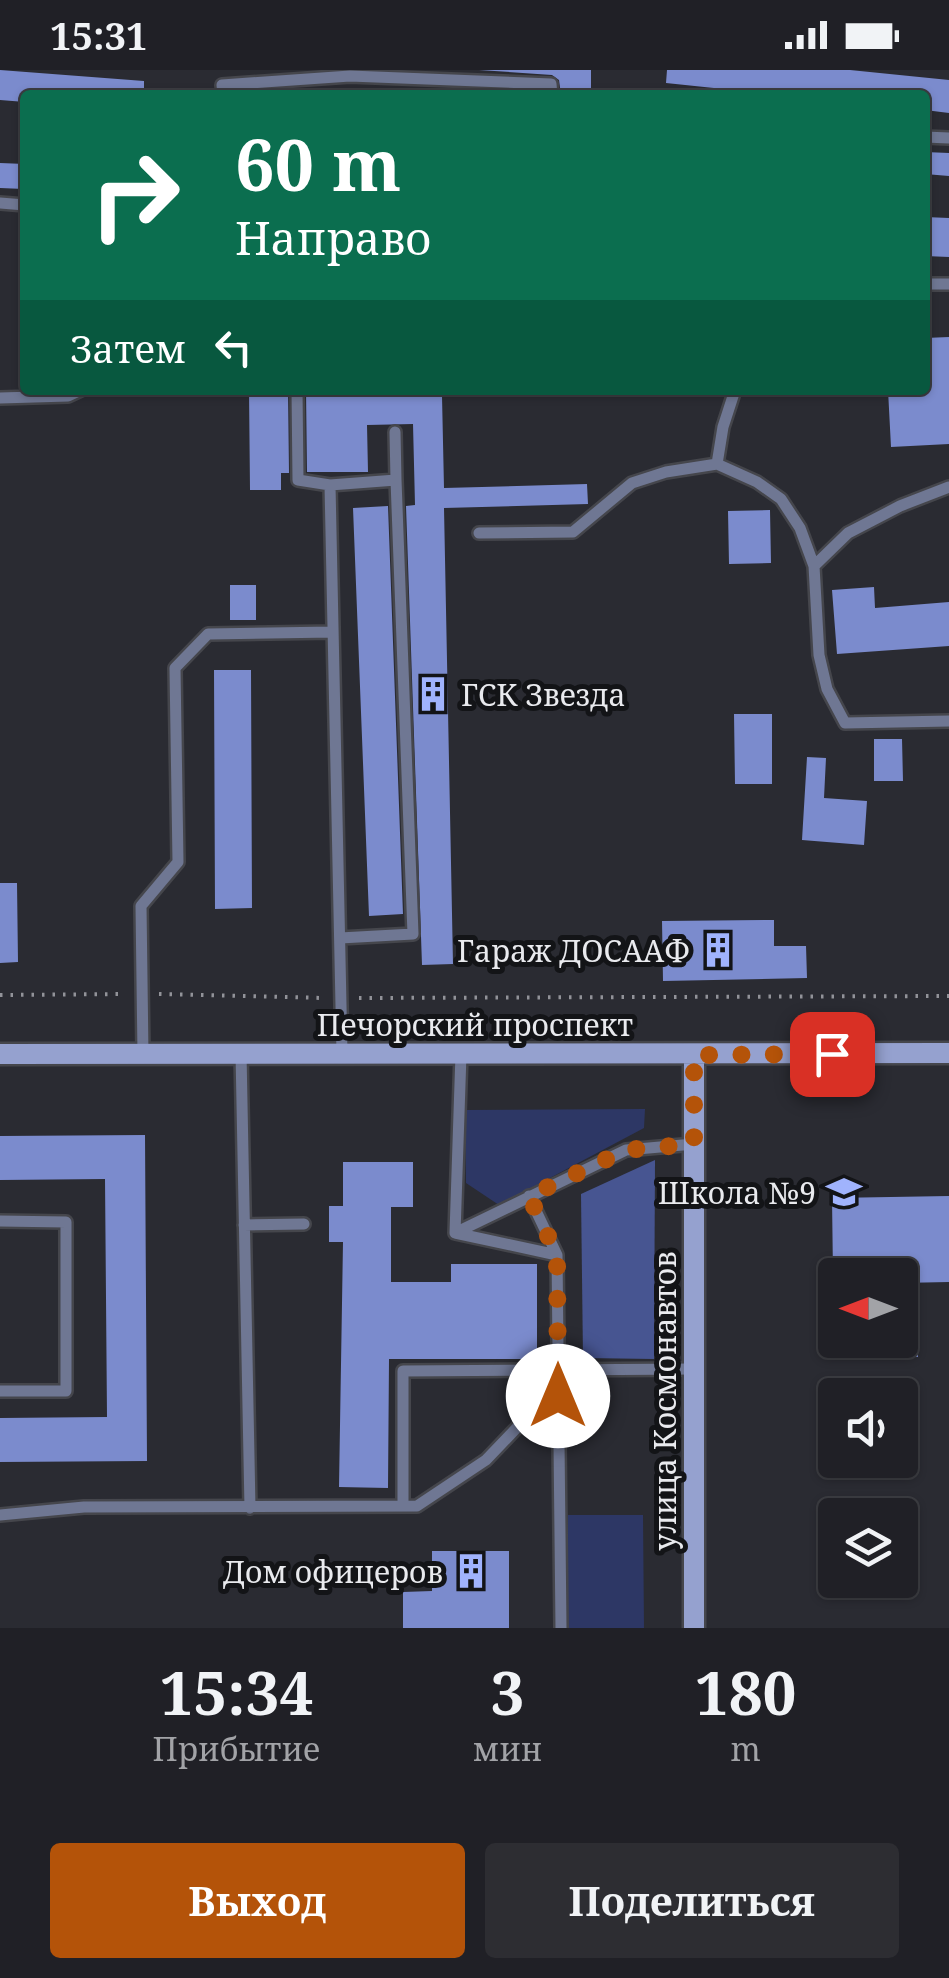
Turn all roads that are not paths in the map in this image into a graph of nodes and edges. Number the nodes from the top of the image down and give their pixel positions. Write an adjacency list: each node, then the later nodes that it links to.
1 (222, 90): 2 (lane)
2 (552, 90)
3 (70, 395): 6 (lane)
4 (297, 395): 10 (lane)
5 (733, 395): 8 (lane)
6 (0, 398)
7 (395, 432): 9 (lane)
8 (717, 464): 12 (lane); 13 (lane)
9 (396, 480): 10 (lane); 16 (lane)
10 (330, 485): 14 (lane)
11 (949, 487): 13 (lane)
12 (479, 533)
13 (814, 566): 15 (lane)
14 (332, 632): 16 (lane); 21 (lane)
15 (949, 721)
16 (340, 938): 18 (lane)
17 (241, 1053): 18 (main road, Печорский проспект); 21 (main road, Печорский проспект); 28 (lane)
18 (342, 1053): 22 (main road, Печорский проспект)
19 (949, 1053): 23 (main road, Печорский проспект)
20 (0, 1054): 21 (main road, Печорский проспект)
21 (143, 1054)
22 (461, 1054): 23 (main road, Печорский проспект); 29 (lane)
23 (694, 1055): 24 (main road, улица Космонавтов)
24 (694, 1144): 25 (lane); 32 (main road, улица Космонавтов)
25 (529, 1196): 29 (lane); 30 (lane)
26 (0, 1221): 33 (lane)
27 (304, 1224): 28 (lane)
28 (244, 1225): 36 (lane)
29 (455, 1233): 30 (lane)
30 (557, 1255): 31 (lane)
31 (558, 1370): 32 (lane); 34 (lane); 35 (lane)
32 (694, 1370): 39 (main road, улица Космонавтов)
33 (0, 1392)
34 (558, 1396): 35 (lane); 38 (lane)
35 (404, 1506): 36 (lane)
36 (250, 1508): 37 (lane)
37 (0, 1515)
38 (561, 1628)
39 (694, 1628)

